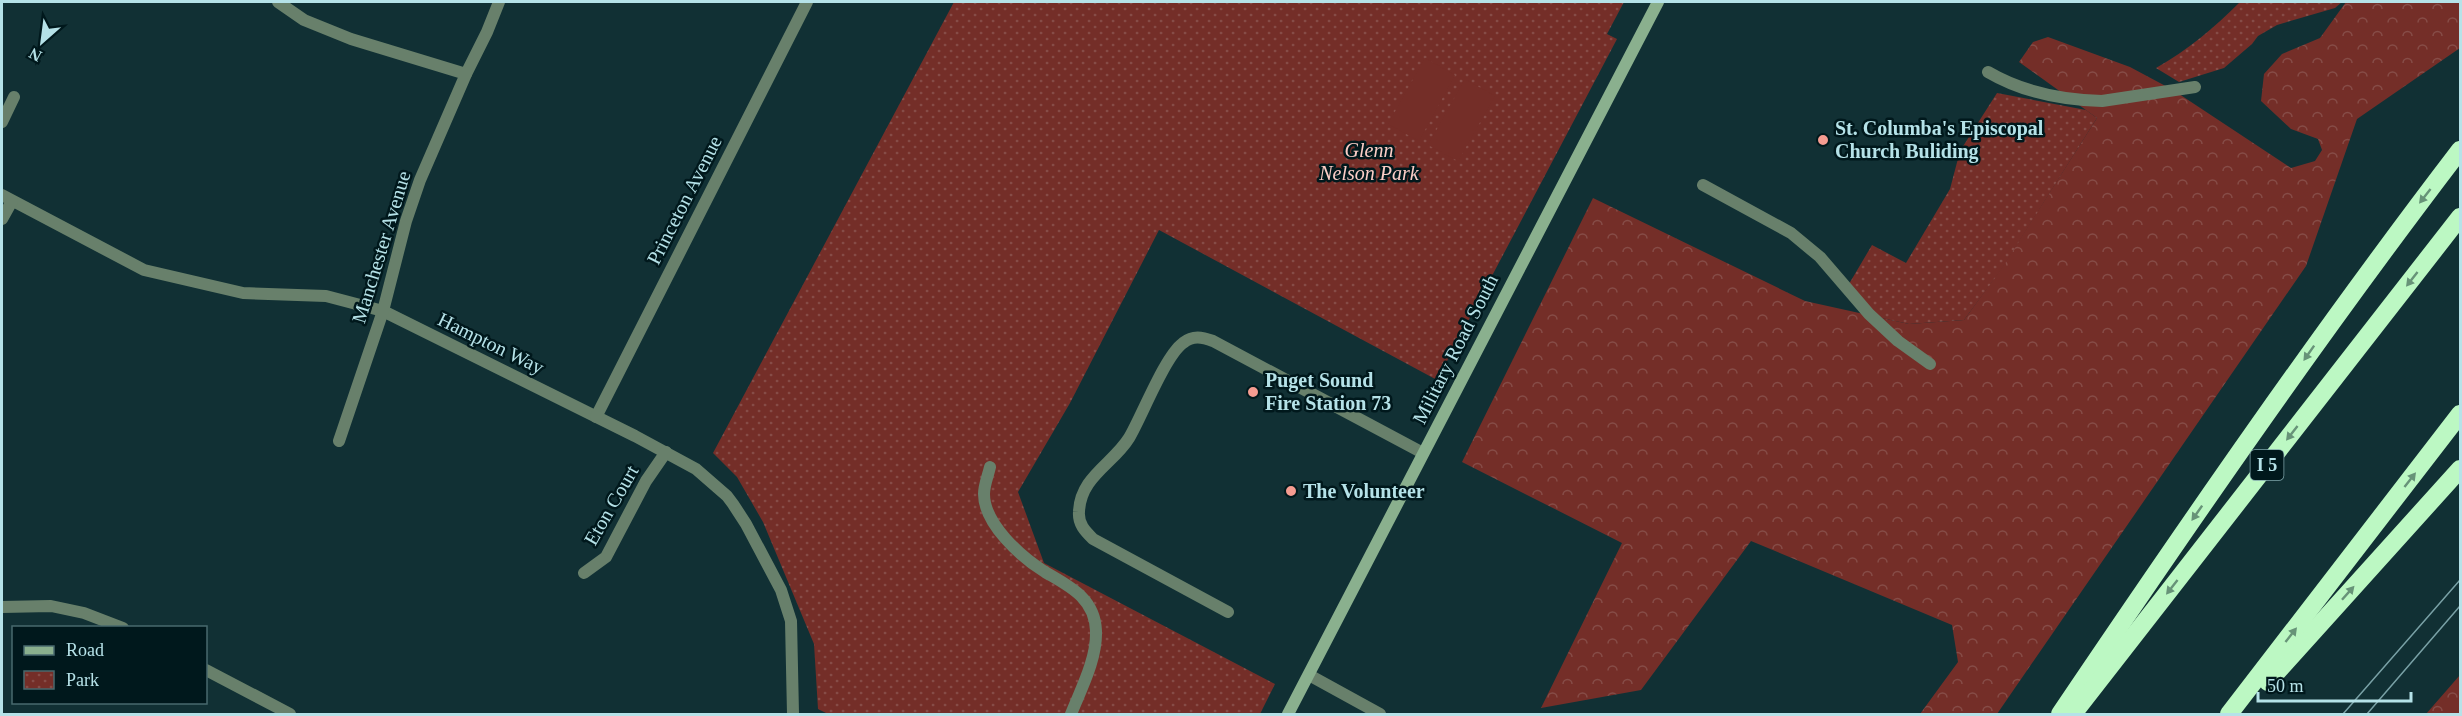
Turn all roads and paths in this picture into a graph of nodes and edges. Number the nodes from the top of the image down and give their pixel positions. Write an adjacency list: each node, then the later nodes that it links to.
1 (278, 2): 6 (street)
2 (499, 2): 6 (street, Manchester Avenue)
3 (807, 2): 18 (street, Princeton Avenue)
4 (1658, 2): 21 (main road, Military Road South)
5 (1988, 72): 7 (street)
6 (466, 74): 15 (street, Manchester Avenue)
7 (2195, 87)
8 (14, 97): 9 (street)
9 (2, 122)
10 (2460, 150): 35 (highway, one-way to 35)
11 (1703, 185): 16 (street)
12 (7, 198): 14 (street); 15 (street, Hampton Way)
13 (2460, 217): 36 (highway, I 5, one-way to 36)
14 (2, 219)
15 (383, 311): 18 (street, Hampton Way); 19 (street, Manchester Avenue)
16 (1930, 364)
17 (2460, 414): 37 (highway, one-way to 17)
18 (596, 417): 20 (street, Hampton Way)
19 (339, 441)
20 (666, 452): 24 (street, Eton Court); 31 (street, Hampton Way)
21 (1423, 453): 26 (street); 29 (main road, Military Road South)
22 (990, 467): 32 (street)
23 (2460, 469): 38 (highway, one-way to 23)
24 (584, 573)
25 (2, 607): 27 (street)
26 (1228, 612)
27 (120, 626)
28 (207, 671): 30 (street)
29 (1309, 675): 33 (main road, Military Road South); 34 (street)
30 (290, 714)
31 (793, 714)
32 (1071, 714)
33 (1288, 714)
34 (1380, 714)
35 (2060, 714)
36 (2073, 714)
37 (2229, 714)
38 (2238, 714)

